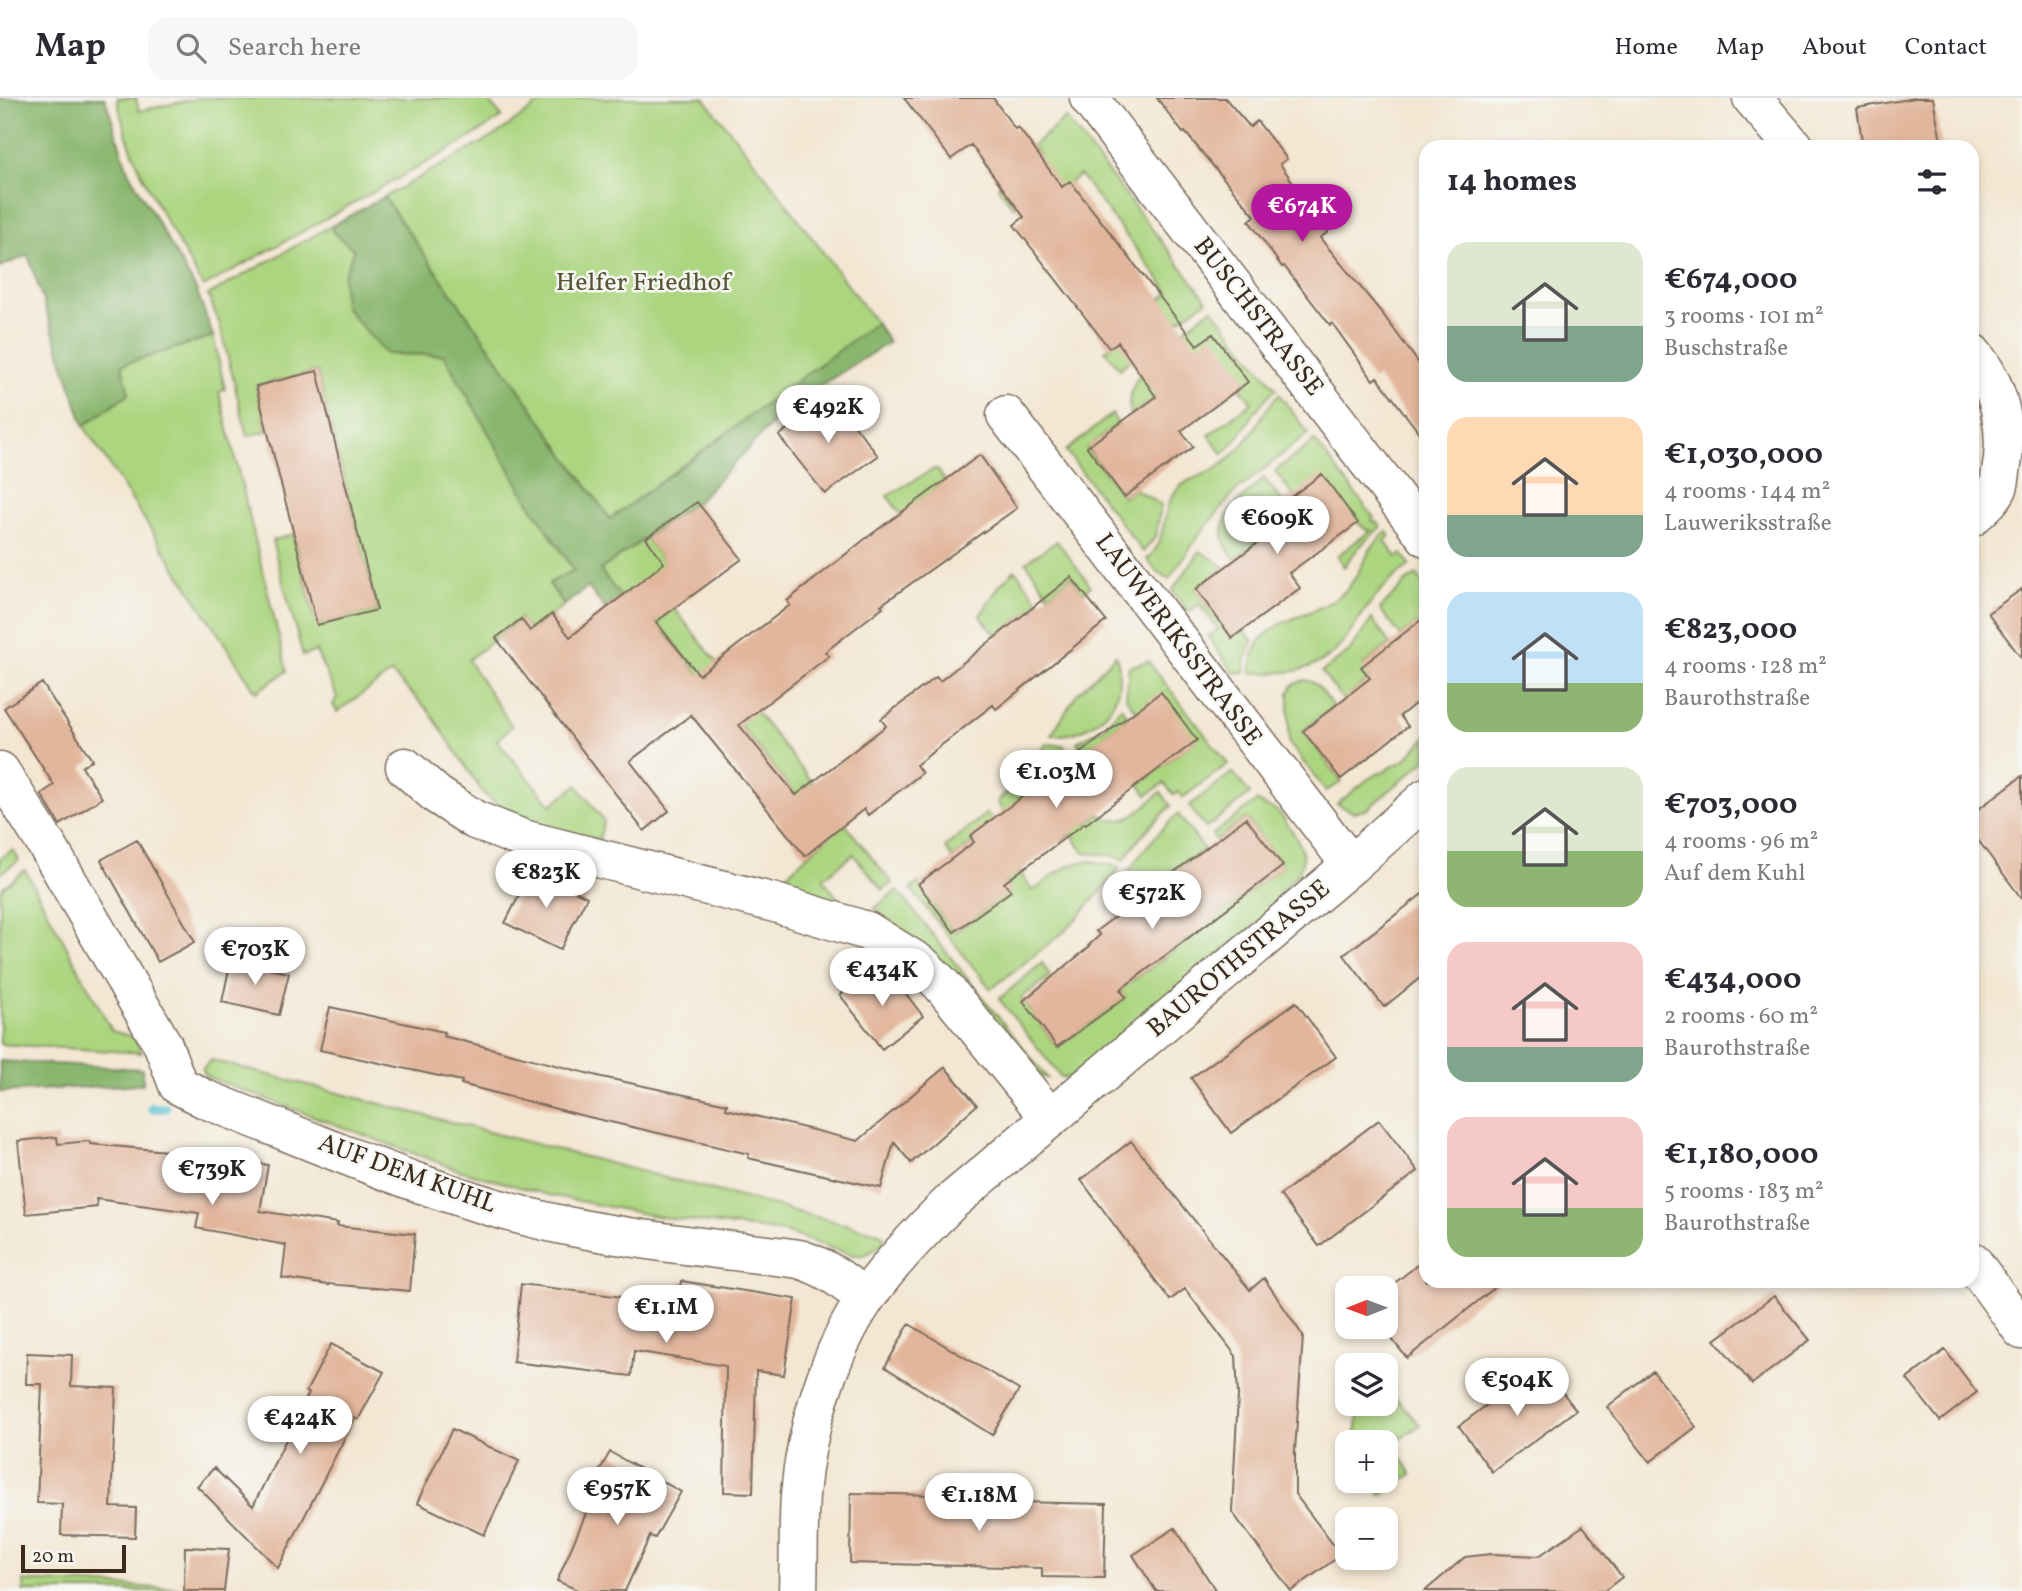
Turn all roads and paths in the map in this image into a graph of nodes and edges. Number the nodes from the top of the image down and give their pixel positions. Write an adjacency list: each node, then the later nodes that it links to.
1 (1089, 98): 7 (street, BUSCHSTRASSE)
2 (1752, 98): 3 (street)
3 (1788, 140)
4 (1979, 361): 6 (street)
5 (1006, 415): 11 (street, LAUWERIKSSTRASSE)
6 (1979, 509)
7 (1419, 528)
8 (405, 767): 12 (street)
9 (0, 771): 14 (street, AUF DEM KUHL)
10 (1419, 804): 11 (street, BAUROTHSTRASSE)
11 (1351, 865): 12 (street, BAUROTHSTRASSE)
12 (1050, 1118): 14 (street, BAUROTHSTRASSE)
13 (1979, 1271): 15 (street)
14 (865, 1299): 16 (street, BAUROTHSTRASSE)
15 (2022, 1330)
16 (798, 1591)

